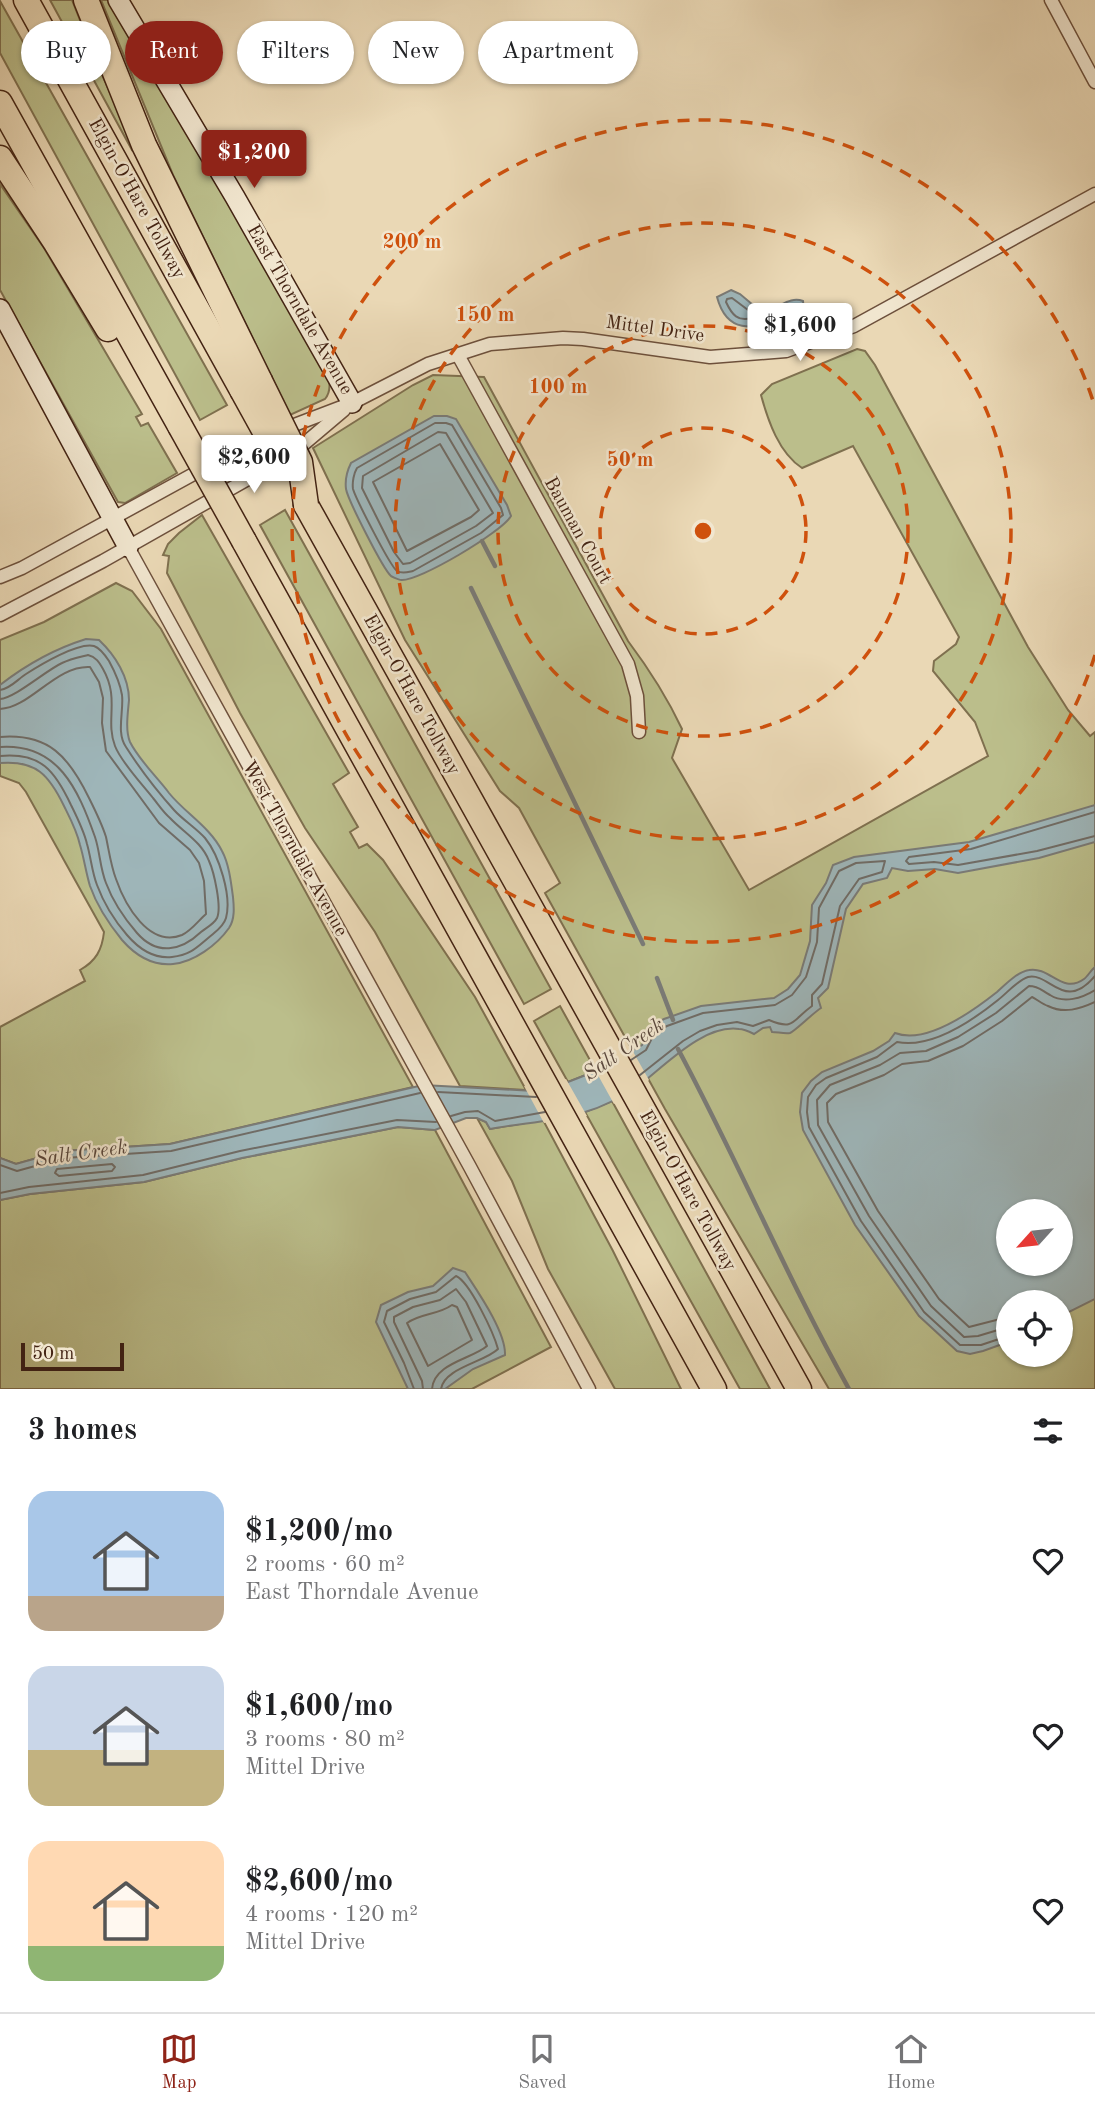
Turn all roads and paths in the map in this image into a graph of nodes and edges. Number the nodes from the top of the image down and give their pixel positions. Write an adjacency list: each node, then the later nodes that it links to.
1 (26, 0): 11 (highway, Elgin-O'Hare Tollway)
2 (86, 0): 11 (highway)
3 (118, 0): 13 (main road, East Thorndale Avenue)
4 (1051, 0): 5 (street)
5 (1095, 82)
6 (0, 103): 12 (highway)
7 (0, 158): 12 (highway)
8 (1095, 194): 10 (street, Mittel Drive)
9 (0, 309): 14 (main road, West Thorndale Avenue)
10 (458, 355): 13 (street, Mittel Drive); 18 (street, Bauman Court)
11 (251, 386): 23 (highway, Elgin-O'Hare Tollway, bridge)
12 (167, 403): 19 (highway, bridge)
13 (352, 403): 14 (street, Mittel Drive); 15 (street, Mittel Drive)
14 (111, 519): 15 (main road, West Thorndale Avenue); 16 (street, Mittel Drive)
15 (128, 547): 17 (street, Mittel Drive); 20 (street, West Thorndale Avenue)
16 (0, 577)
17 (0, 615)
18 (639, 732)
19 (667, 1305): 21 (highway); 22 (highway)
20 (589, 1389)
21 (703, 1389)
22 (713, 1389)
23 (799, 1389)

